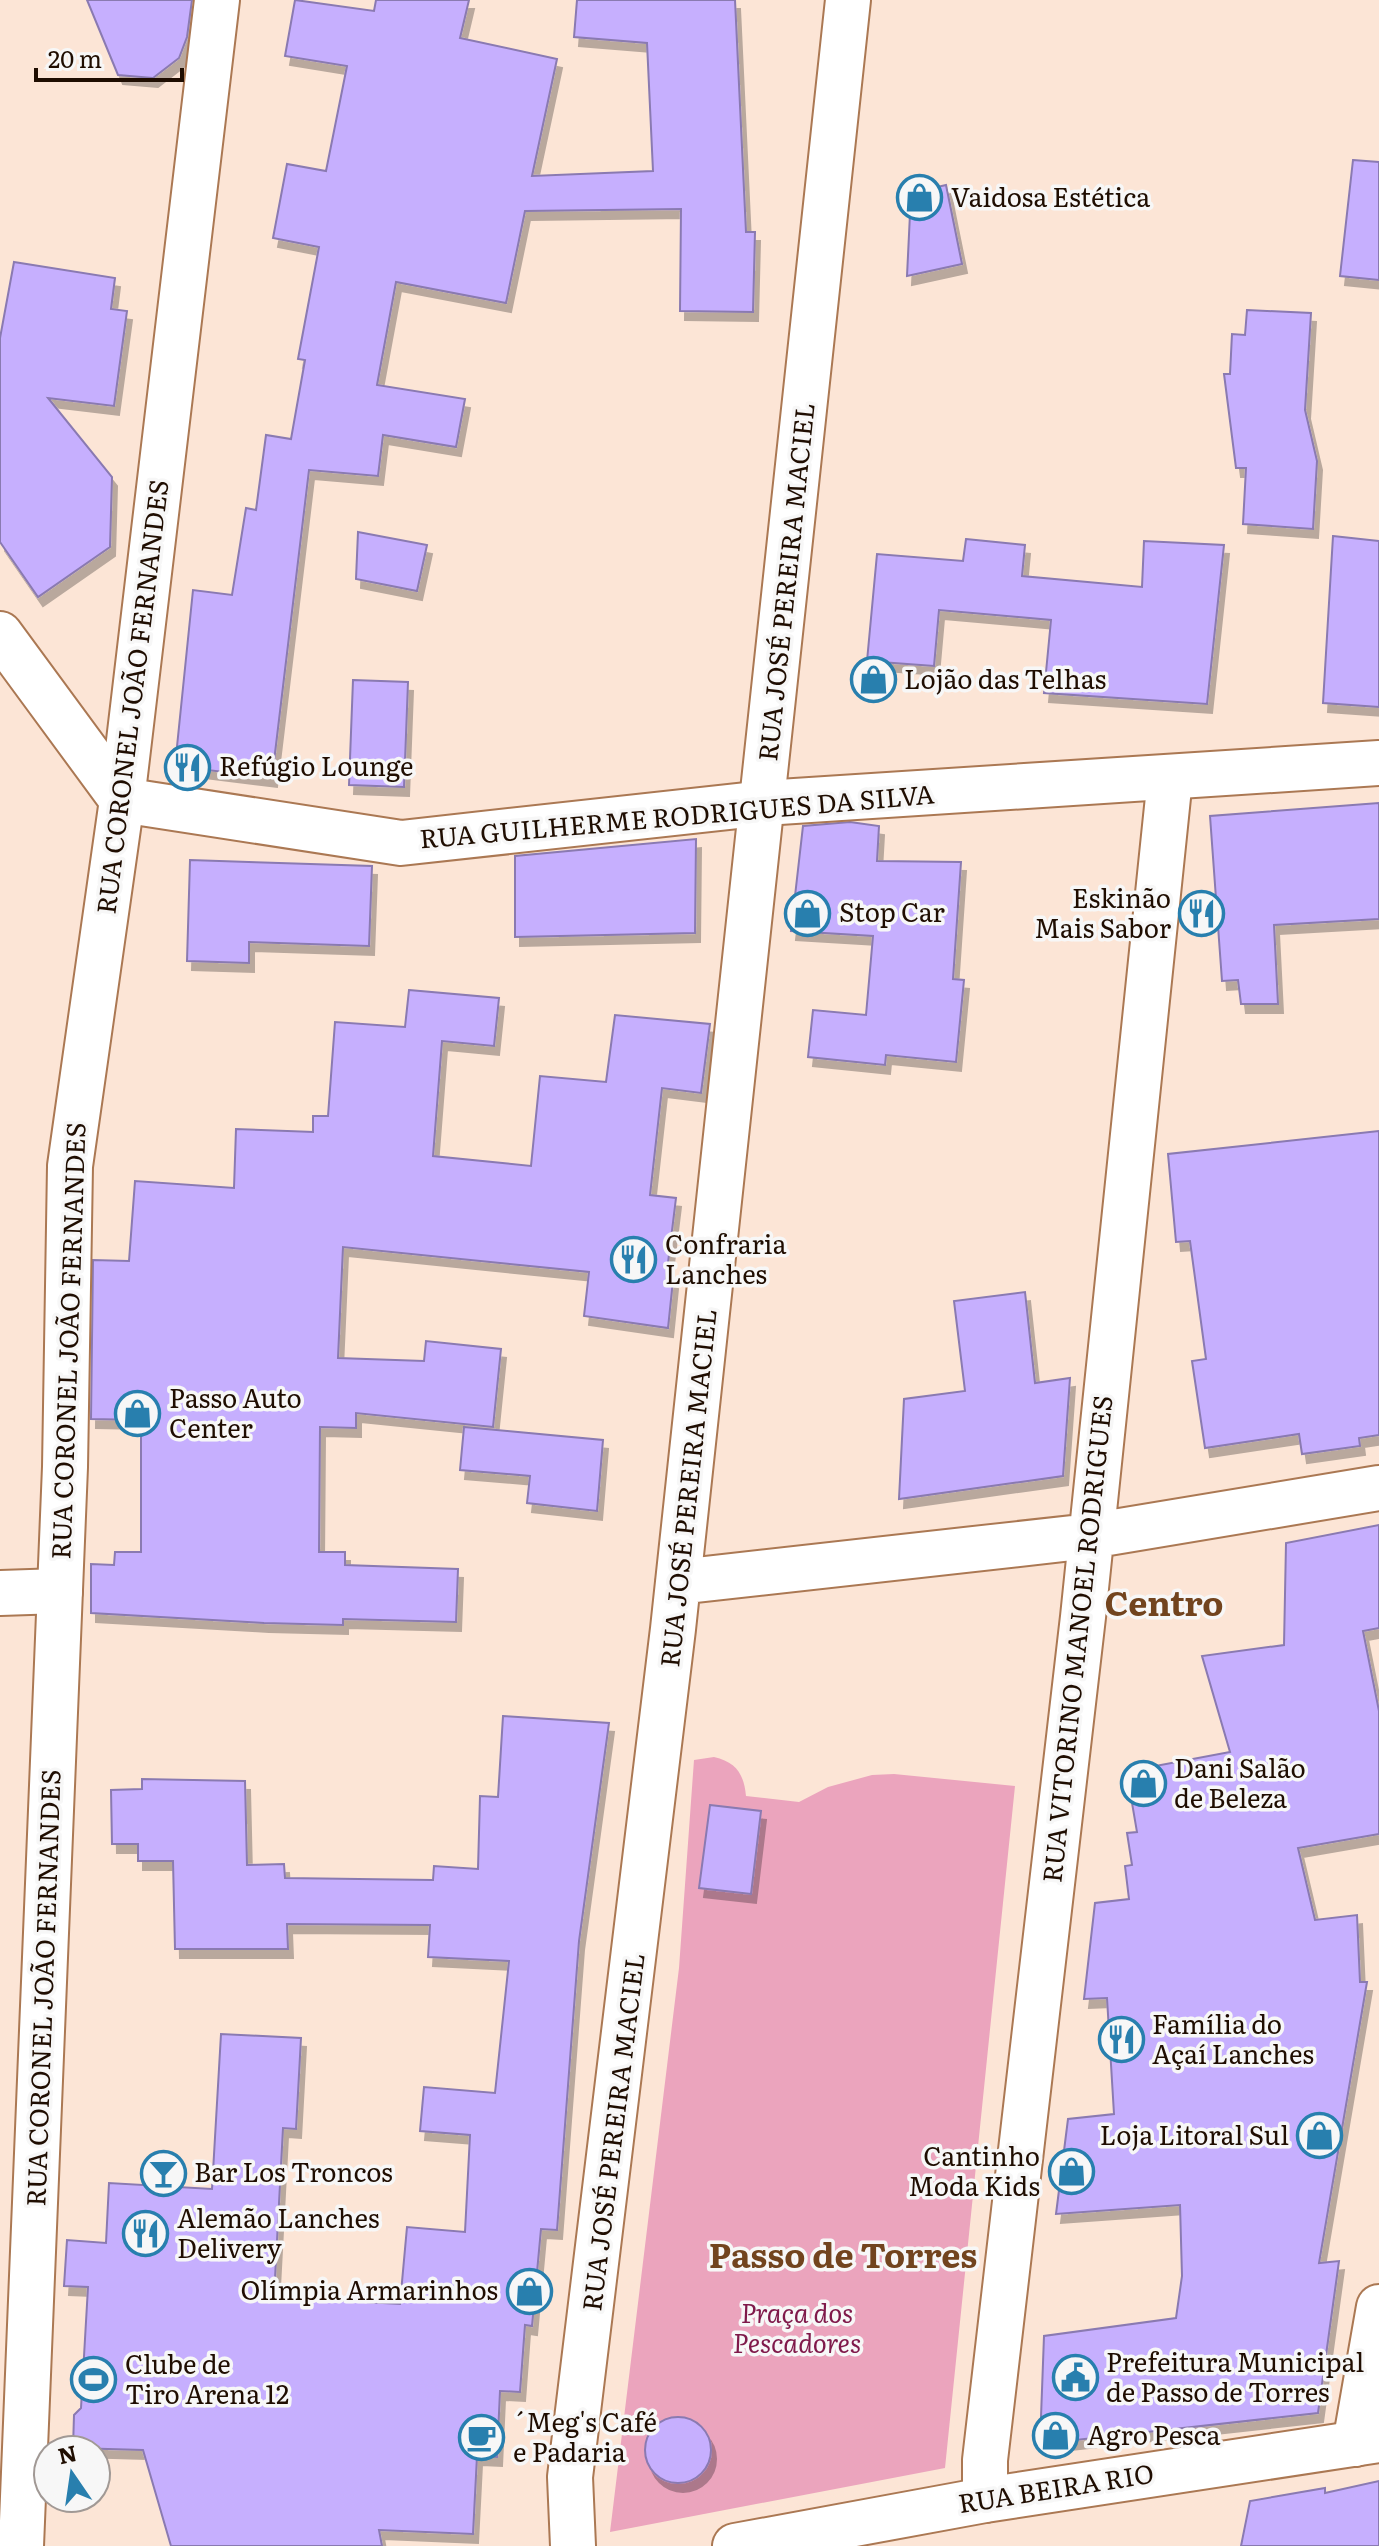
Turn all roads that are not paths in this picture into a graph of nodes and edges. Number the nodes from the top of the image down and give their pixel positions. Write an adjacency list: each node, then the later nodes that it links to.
1 (217, 0): 6 (street, RUA CORONEL JOÃO FERNANDES)
2 (848, 0): 7 (street, RUA JOSÉ PEREIRA MACIEL)
3 (0, 634): 6 (street)
4 (1379, 763): 5 (street, RUA GUILHERME RODRIGUES DA SILVA)
5 (1170, 778): 7 (street, RUA GUILHERME RODRIGUES DA SILVA); 9 (street, RUA VITORINO MANOEL RODRIGUES)
6 (122, 800): 7 (street, RUA GUILHERME RODRIGUES DA SILVA); 11 (street, RUA CORONEL JOÃO FERNANDES)
7 (764, 803): 10 (street, RUA JOSÉ PEREIRA MACIEL)
8 (1379, 1488): 9 (street)
9 (1090, 1536): 10 (street); 16 (street, RUA VITORINO MANOEL RODRIGUES)
10 (678, 1582): 18 (street, RUA JOSÉ PEREIRA MACIEL)
11 (60, 1591): 12 (street); 15 (street, RUA CORONEL JOÃO FERNANDES)
12 (0, 1593)
13 (1379, 2307): 14 (street)
14 (1367, 2442): 16 (street, RUA BEIRA RIO)
15 (13, 2451): 17 (street, RUA CORONEL JOÃO FERNANDES)
16 (985, 2500): 19 (street, RUA BEIRA RIO)
17 (21, 2546)
18 (573, 2546)
19 (735, 2546)

